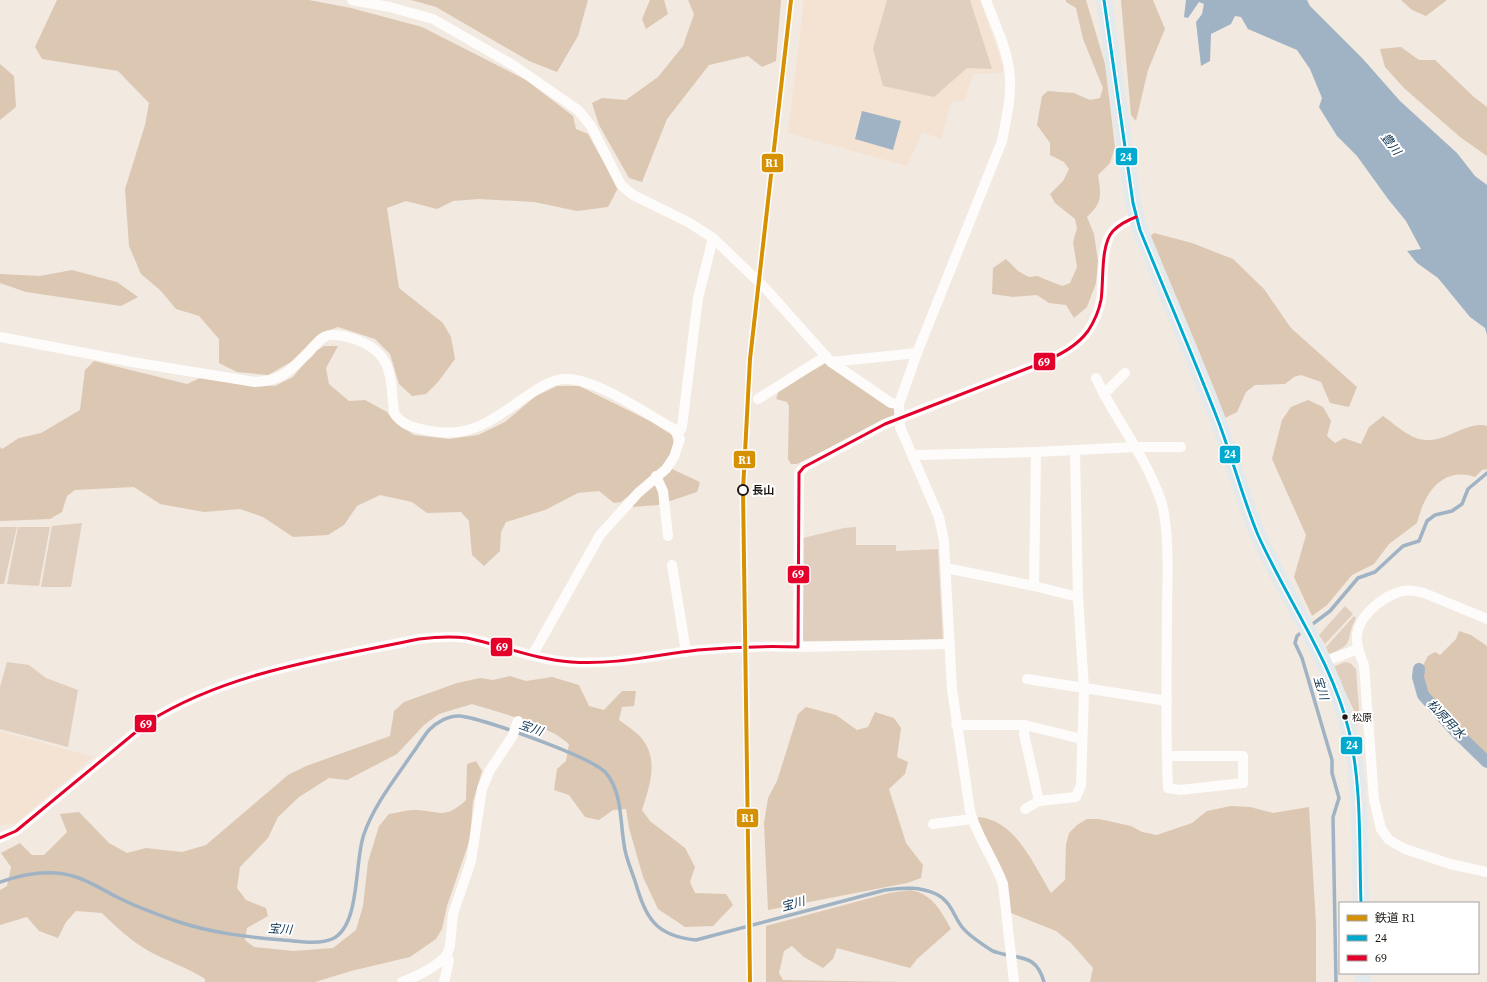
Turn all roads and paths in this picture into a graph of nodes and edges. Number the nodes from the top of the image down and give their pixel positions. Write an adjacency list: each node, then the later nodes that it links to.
1 (352, 0): 7 (street)
2 (986, 0): 5 (street)
3 (994, 0): 5 (street)
4 (1104, 0): 6 (highway)
5 (992, 16): 9 (street)
6 (1136, 217): 16 (street); 35 (highway)
7 (713, 238): 10 (street); 17 (street)
8 (0, 338): 17 (street)
9 (917, 353): 10 (street); 15 (street)
10 (829, 359): 14 (street); 15 (street)
11 (1125, 373): 13 (street)
12 (1096, 378): 13 (street)
13 (1104, 394): 18 (street)
14 (758, 399)
15 (899, 404): 16 (street)
16 (899, 419): 22 (street); 31 (street)
17 (678, 434): 23 (street)
18 (1136, 446): 19 (street); 20 (street); 38 (street)
19 (1182, 447)
20 (1075, 451): 21 (street); 28 (street)
21 (1036, 452): 22 (street); 27 (street)
22 (913, 458): 26 (street)
23 (656, 476): 24 (street); 34 (street)
24 (668, 536)
25 (672, 565): 33 (street)
26 (946, 568): 27 (street); 30 (street)
27 (1034, 586): 28 (street)
28 (1078, 597): 37 (street)
29 (1487, 620): 32 (street)
30 (949, 644): 31 (street); 40 (street)
31 (798, 647): 33 (street)
32 (1358, 648): 35 (street); 51 (street)
33 (686, 652): 34 (street)
34 (533, 654): 49 (street)
35 (1324, 662): 52 (highway)
36 (1027, 679): 37 (street)
37 (1084, 689): 38 (street); 42 (street)
38 (1167, 701): 43 (street)
39 (518, 721): 53 (street)
40 (956, 725): 41 (street); 46 (street)
41 (1025, 725): 42 (street); 44 (street)
42 (1082, 739): 44 (street)
43 (1167, 756): 43 (street)
44 (1039, 801): 45 (street)
45 (1025, 809)
46 (972, 819): 47 (street); 56 (street)
47 (933, 824)
48 (0, 830): 49 (street)
49 (16, 831): 50 (street)
50 (0, 838)
51 (1487, 872)
52 (1361, 902)
53 (447, 955): 54 (street); 55 (street)
54 (402, 982)
55 (444, 982)
56 (1014, 982)

